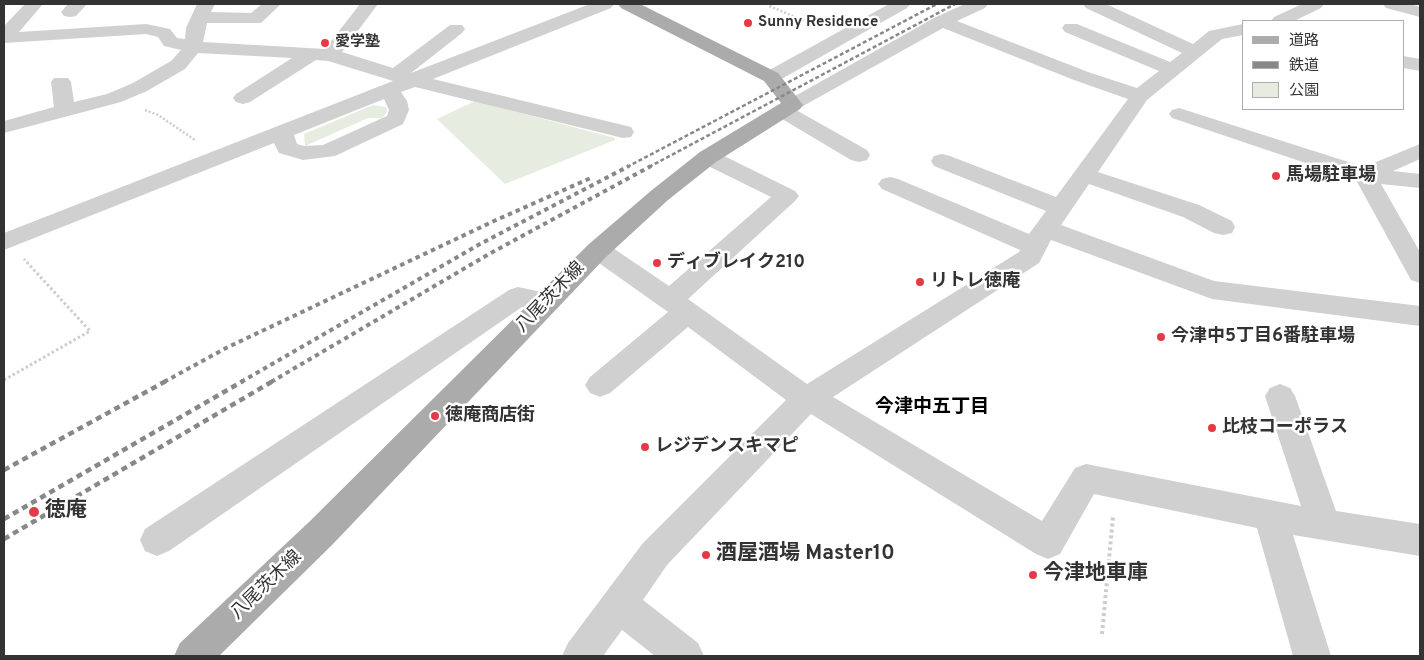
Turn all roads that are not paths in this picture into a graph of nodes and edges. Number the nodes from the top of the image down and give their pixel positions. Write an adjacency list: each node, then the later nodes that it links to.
1 (34, 4): 18 (street)
2 (272, 4): 11 (street)
3 (369, 4): 21 (street)
4 (605, 4): 26 (street)
5 (627, 4): 25 (main road)
6 (901, 4): 25 (street)
7 (979, 4): 14 (street)
8 (1092, 4): 20 (street)
9 (1315, 4): 13 (street)
10 (1392, 4): 12 (street)
11 (203, 10): 19 (street)
12 (1420, 12)
13 (1284, 20)
14 (942, 21): 28 (street); 30 (street)
15 (1071, 28): 24 (street)
16 (456, 29): 26 (street)
17 (1242, 29): 20 (street)
18 (4, 37): 19 (street)
19 (193, 47): 21 (street); 31 (street)
20 (1194, 52): 24 (street)
21 (321, 54): 26 (street); 29 (street)
22 (1404, 62): 23 (street)
23 (1420, 65)
24 (1172, 70): 28 (street)
25 (771, 77): 30 (main road)
26 (399, 81): 34 (street); 35 (street); 35 (street)
27 (61, 82): 31 (street)
28 (1140, 96): 40 (street)
29 (243, 98)
30 (788, 109): 37 (street); 38 (main road, 八尾茨木線)
31 (65, 110): 33 (street)
32 (1179, 114): 41 (street)
33 (4, 127)
34 (623, 132)
35 (282, 133): 46 (street)
36 (1420, 151): 41 (street)
37 (859, 155)
38 (708, 157): 47 (main road, 八尾茨木線); 50 (street)
39 (942, 161): 45 (street)
40 (1085, 175): 44 (street); 45 (street)
41 (1365, 175): 42 (street); 48 (street)
42 (1420, 181)
43 (890, 184): 45 (street)
44 (1223, 227)
45 (1047, 228): 51 (street); 54 (street)
46 (6, 242)
47 (598, 250): 49 (main road, 八尾茨木線); 50 (street)
48 (1420, 274)
49 (547, 302): 57 (street); 60 (main road, 八尾茨木線)
50 (678, 306): 52 (street); 54 (street)
51 (1420, 316)
52 (600, 385)
53 (1280, 396): 56 (street)
54 (806, 399): 55 (street); 59 (street)
55 (1270, 516): 56 (street); 63 (street)
56 (1324, 524): 58 (street)
57 (158, 540)
58 (1420, 540)
59 (618, 604): 61 (street); 62 (street)
60 (193, 656)
61 (581, 656)
62 (686, 656)
63 (1312, 656)

